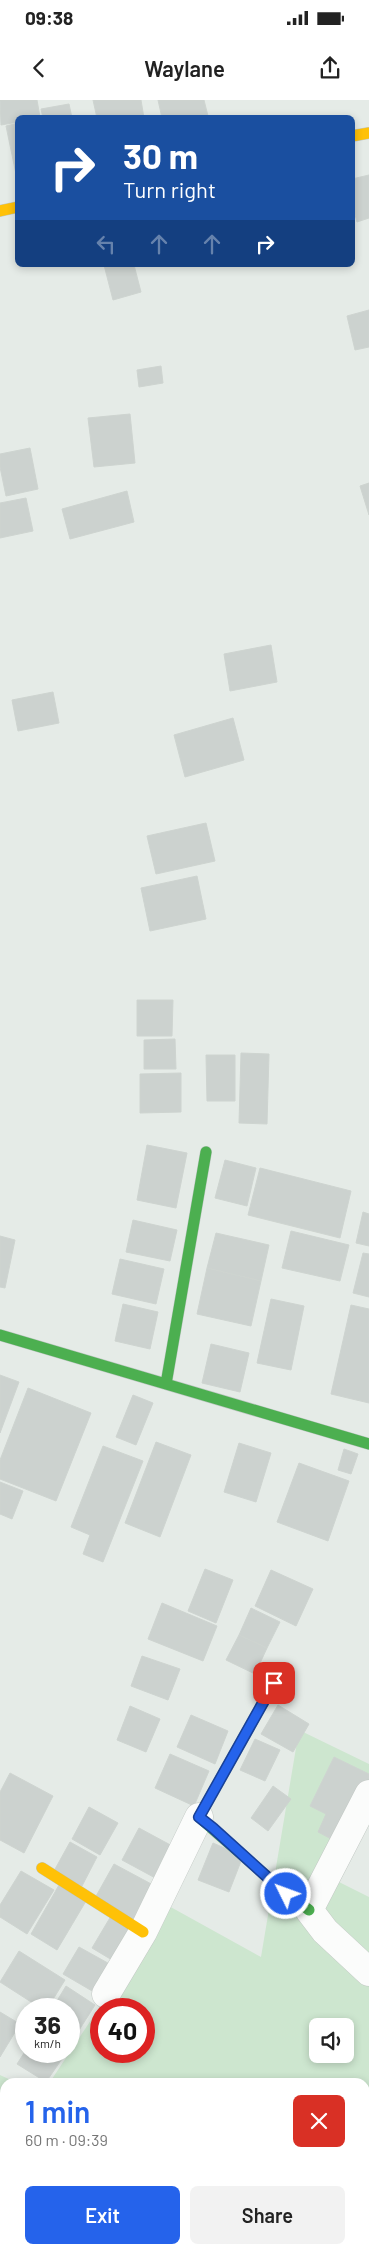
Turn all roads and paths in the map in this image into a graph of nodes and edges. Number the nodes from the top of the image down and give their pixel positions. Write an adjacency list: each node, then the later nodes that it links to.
1 (369, 133): 2 (street)
2 (355, 135)
3 (15, 208): 4 (street)
4 (0, 211)
5 (206, 1152): 7 (street)
6 (0, 1335): 7 (street)
7 (166, 1384): 8 (street)
8 (369, 1444)
9 (274, 1683): 11 (street)
10 (369, 1794): 13 (street)
11 (199, 1817): 13 (street); 14 (street)
12 (42, 1868): 14 (street)
13 (309, 1910): 15 (street)
14 (143, 1932): 16 (street)
15 (369, 1972)
16 (106, 1994)

